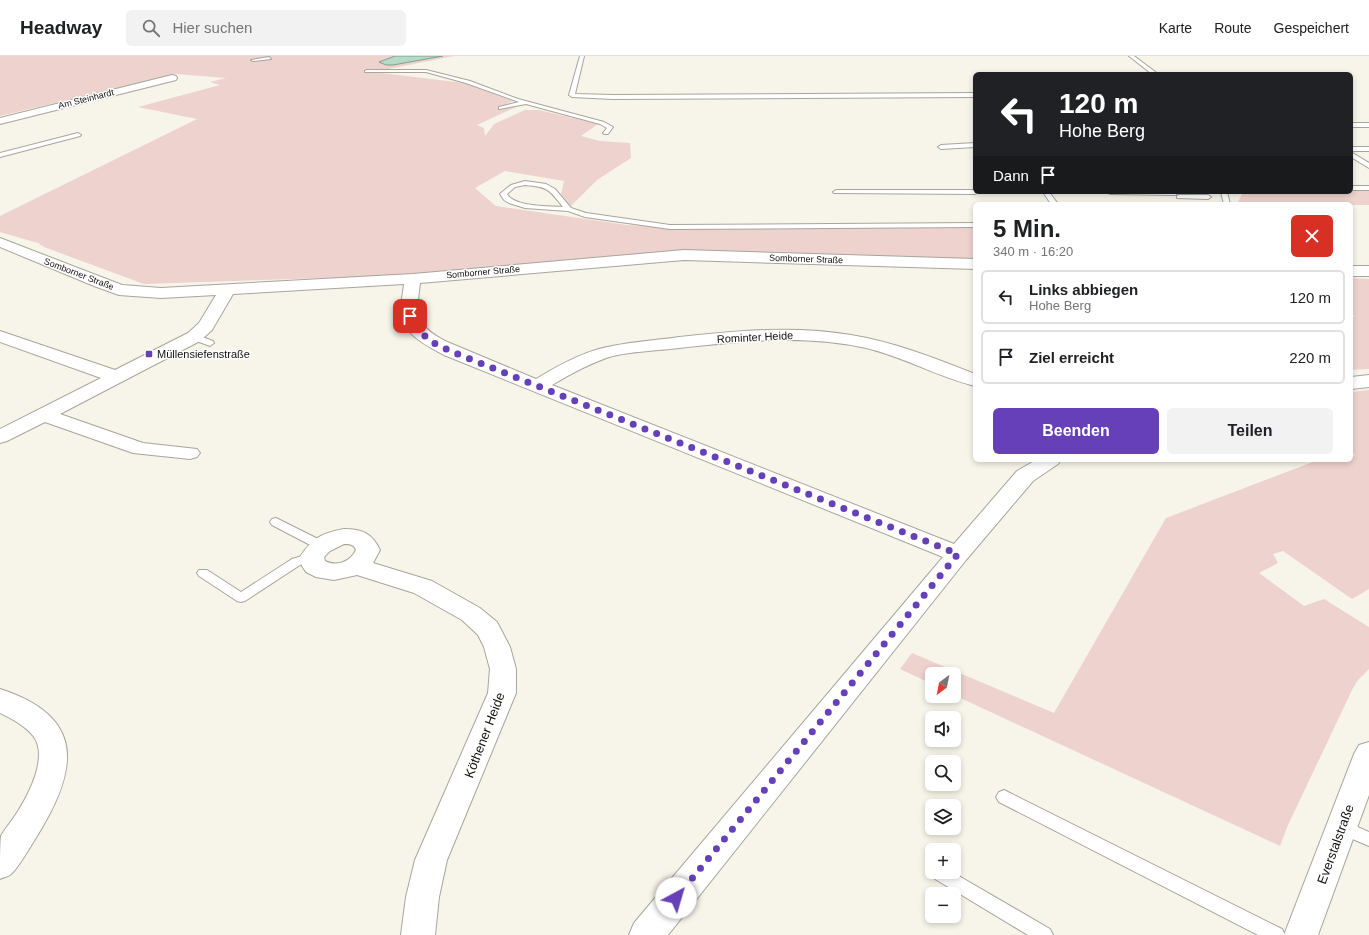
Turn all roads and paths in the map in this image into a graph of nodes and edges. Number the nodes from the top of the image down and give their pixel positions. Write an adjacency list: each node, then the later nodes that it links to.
1 (582, 56): 8 (lane)
2 (1131, 56): 6 (lane)
3 (269, 59): 4 (lane)
4 (253, 60)
5 (367, 71): 9 (lane)
6 (1152, 72)
7 (172, 78): 11 (street, Am Steinhardt)
8 (973, 95)
9 (530, 104): 10 (lane); 14 (lane)
10 (501, 108)
11 (0, 121)
12 (1353, 125): 13 (lane)
13 (1369, 125)
14 (606, 133)
15 (78, 135): 22 (lane)
16 (973, 145): 17 (lane)
17 (941, 147)
18 (1353, 149): 19 (lane)
19 (1369, 149)
20 (973, 150): 21 (lane)
21 (960, 151)
22 (0, 155)
23 (1353, 155): 24 (lane)
24 (1357, 158): 25 (lane); 26 (lane)
25 (1369, 158)
26 (1369, 166)
27 (1353, 188): 28 (lane)
28 (1369, 188)
29 (836, 192): 30 (lane)
30 (973, 192)
31 (1175, 194): 32 (lane); 33 (lane)
32 (1205, 194)
33 (1185, 202)
34 (569, 209): 34 (lane); 35 (lane)
35 (973, 225)
36 (0, 242): 41 (street, Somborner Straße)
37 (973, 264): 40 (street, Somborner Straße)
38 (1353, 270): 39 (street)
39 (1369, 271)
40 (413, 279): 41 (street, Somborner Straße); 47 (street)
41 (227, 290): 43 (street)
42 (0, 336): 43 (street)
43 (116, 377): 48 (street)
44 (973, 379): 47 (street, Rominter Heide)
45 (1369, 381): 46 (street)
46 (1353, 383)
47 (537, 386): 54 (street)
48 (44, 415): 49 (street); 50 (street)
49 (0, 437)
50 (190, 453)
51 (1048, 462): 54 (street)
52 (276, 522): 53 (lane)
53 (316, 551): 55 (street); 55 (street); 56 (lane)
54 (958, 554): 64 (street)
55 (356, 566): 63 (street, Köthener Heide)
56 (204, 573)
57 (0, 700): 61 (street)
58 (1369, 754): 60 (street, Everstalstraße)
59 (1004, 798): 66 (lane)
60 (1355, 833): 67 (street, Everstalstraße)
61 (0, 864)
62 (949, 879): 65 (lane)
63 (418, 935)
64 (646, 935)
65 (1044, 935)
66 (1276, 935)
67 (1301, 935)

